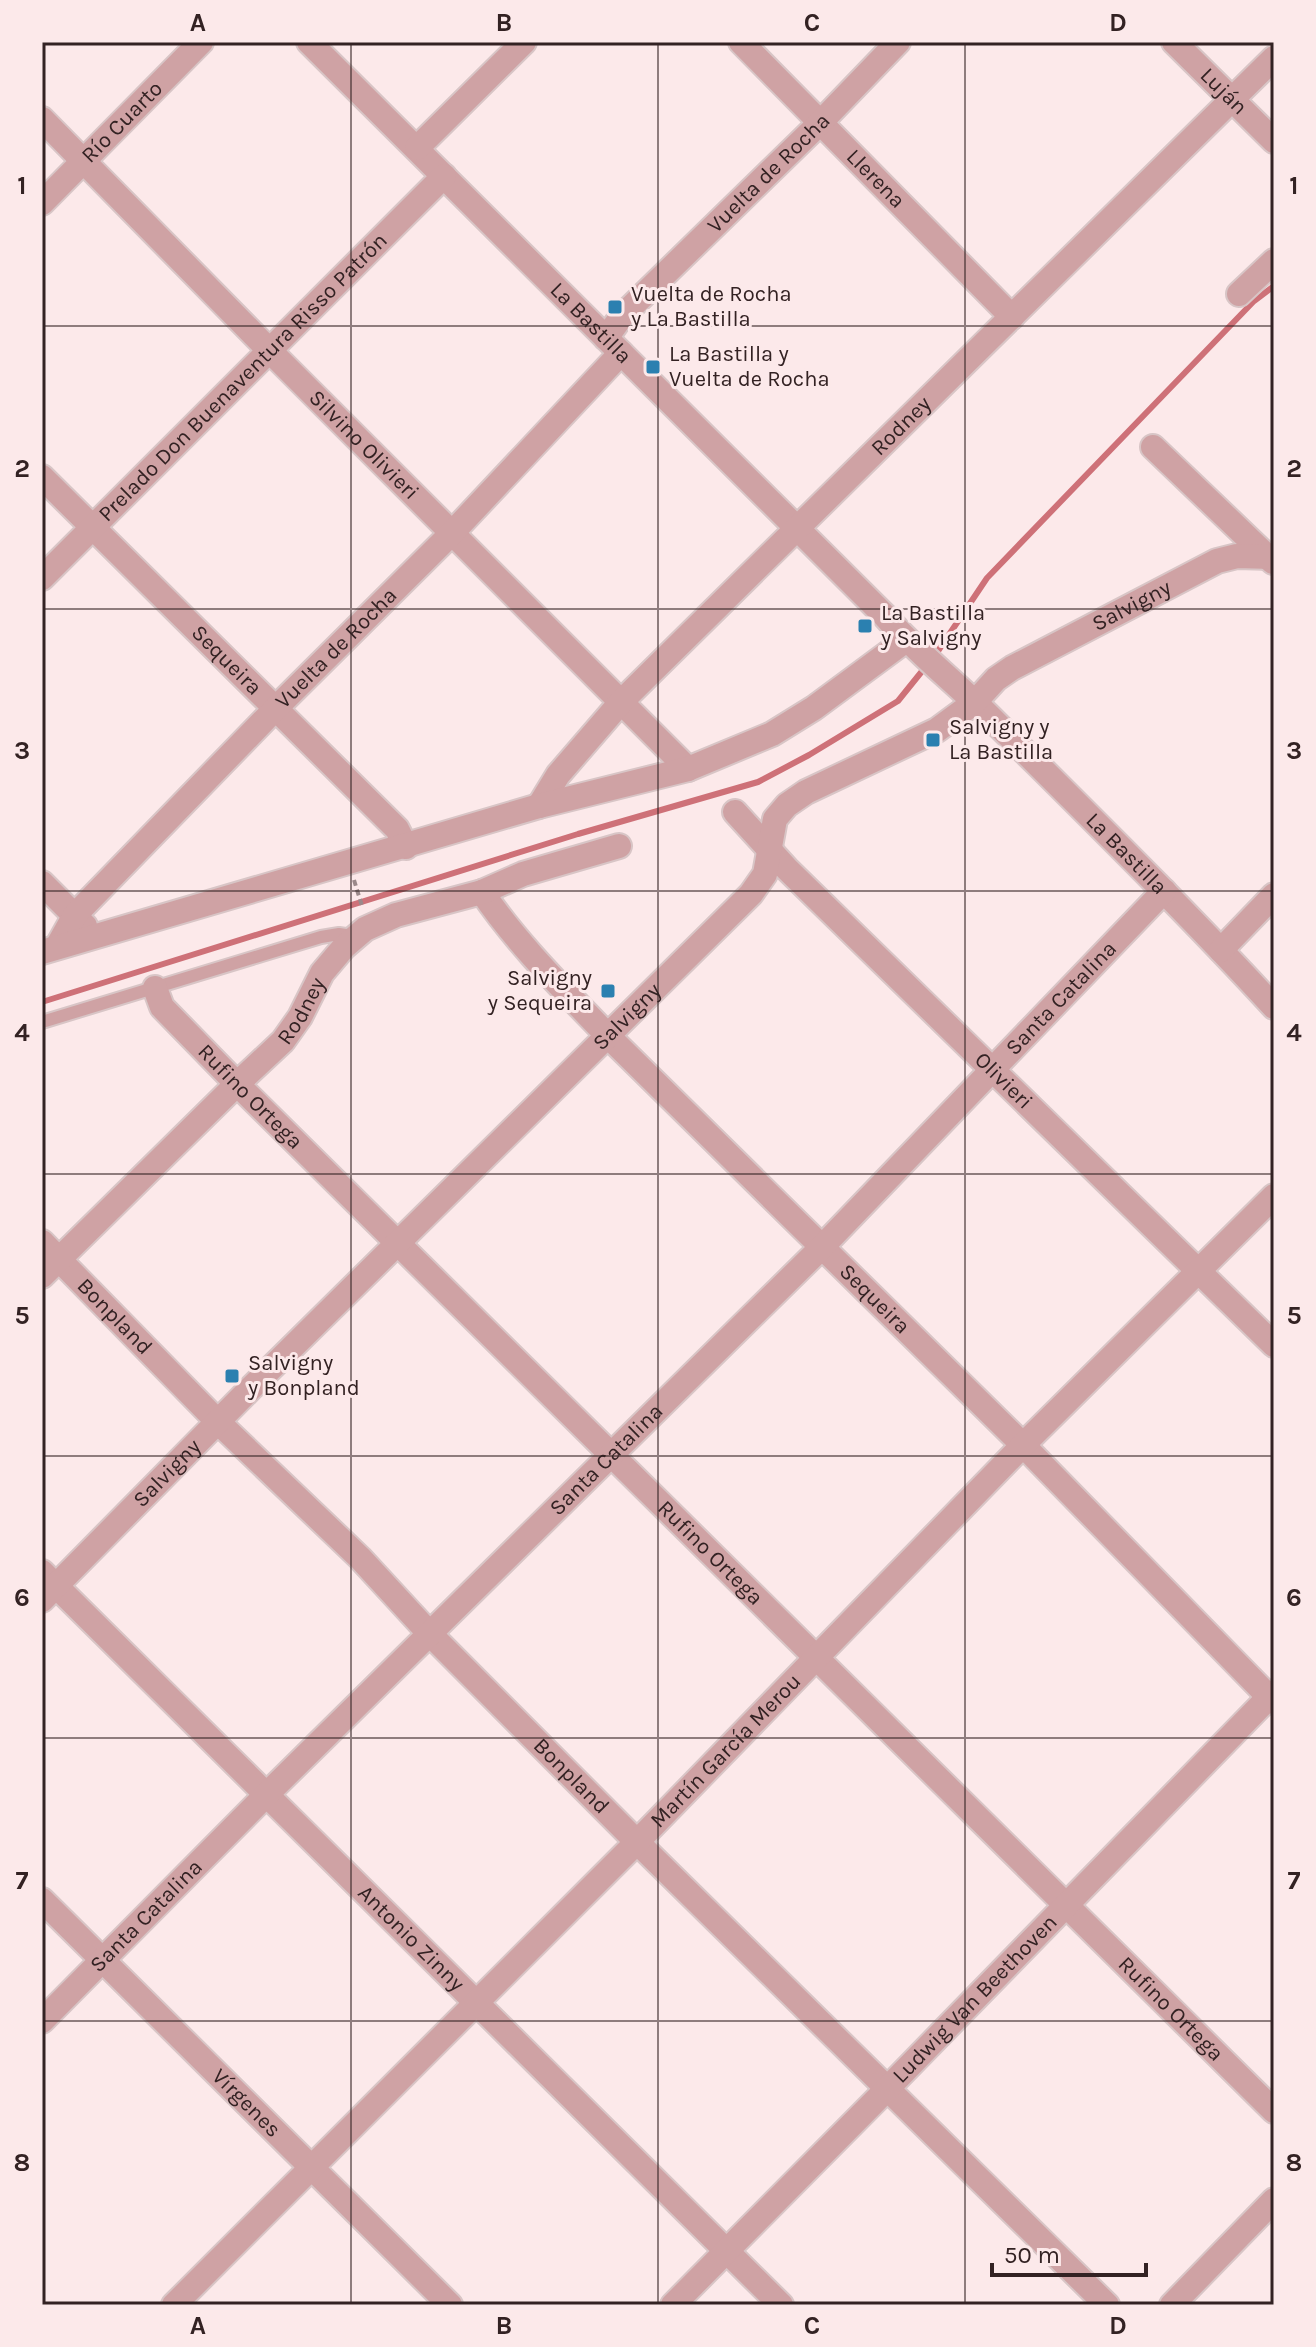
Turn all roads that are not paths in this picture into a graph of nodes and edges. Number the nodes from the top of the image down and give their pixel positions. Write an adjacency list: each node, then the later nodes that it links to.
1 (201, 42): 13 (street, Río Cuarto)
2 (309, 42): 12 (street, La Bastilla)
3 (524, 42): 12 (street)
4 (741, 42): 10 (street, Llerena)
5 (898, 42): 10 (street, Vuelta de Rocha)
6 (1174, 42): 8 (street, Luján)
7 (1274, 58): 8 (street, Rodney)
8 (1232, 99): 11 (street, Luján); 18 (street, Rodney)
9 (42, 119): 13 (street, Silvino Olivieri)
10 (821, 122): 18 (street, Llerena); 19 (street, Vuelta de Rocha)
11 (1274, 141)
12 (417, 148): 14 (street, La Bastilla)
13 (85, 160): 15 (street, Río Cuarto); 20 (street, Silvino Olivieri)
14 (444, 176): 19 (street, La Bastilla); 20 (street, Prelado Don Buenaventura Risso Patrón)
15 (42, 203)
16 (1274, 261): 17 (street)
17 (1239, 294)
18 (1012, 317): 24 (street, Rodney)
19 (614, 345): 24 (street, La Bastilla); 25 (street, Vuelta de Rocha)
20 (269, 350): 23 (street, Prelado Don Buenaventura Risso Patrón); 25 (street, Silvino Olivieri)
21 (1153, 447): 26 (street)
22 (42, 477): 23 (street, Sequeira)
23 (94, 527): 27 (street, Prelado Don Buenaventura Risso Patrón); 31 (street, Sequeira)
24 (796, 529): 28 (street, La Bastilla); 29 (street, Rodney)
25 (453, 532): 29 (street, Silvino Olivieri); 31 (street, Vuelta de Rocha)
26 (1273, 559): 30 (street, Salvigny)
27 (42, 578)
28 (906, 640): 30 (street, La Bastilla); 32 (street)
29 (621, 702): 32 (street, Silvino Olivieri); 33 (street, Rodney)
30 (975, 702): 37 (street, Salvigny); 39 (street, La Bastilla)
31 (276, 708): 36 (street, Sequeira); 42 (street, Vuelta de Rocha)
32 (688, 769): 33 (street)
33 (539, 806): 36 (street)
34 (735, 812): 37 (street, Olivieri)
35 (619, 846): 40 (street, Rodney)
36 (406, 847): 44 (street)
37 (770, 849): 50 (street, Salvigny); 51 (street, Olivieri)
38 (42, 883): 42 (street)
39 (1164, 891): 46 (street, La Bastilla); 51 (street, Santa Catalina)
40 (482, 892): 43 (street, Rodney); 50 (street, Sequeira)
41 (1274, 895): 46 (street)
42 (75, 915): 44 (street); 45 (street, Vuelta de Rocha)
43 (361, 926): 47 (lane); 52 (street, Rodney)
44 (94, 936): 45 (street)
45 (50, 950)
46 (1221, 950): 48 (street, La Bastilla)
47 (155, 988): 49 (lane); 52 (street, Rufino Ortega)
48 (1274, 1007)
49 (42, 1022)
50 (609, 1037): 54 (street, Salvigny); 55 (street, Sequeira)
51 (992, 1069): 55 (street, Santa Catalina); 57 (street, Olivieri)
52 (237, 1084): 54 (street, Rufino Ortega); 56 (street, Rodney)
53 (1274, 1196): 57 (street, Martín García Merou)
54 (400, 1243): 59 (street, Salvigny); 61 (street, Rufino Ortega)
55 (823, 1246): 60 (street, Sequeira); 61 (street, Santa Catalina)
56 (48, 1259): 59 (street, Bonpland)
57 (1199, 1271): 58 (street, Olivieri); 60 (street, Martín García Merou)
58 (1274, 1345)
59 (219, 1423): 62 (street, Salvigny); 63 (street, Bonpland)
60 (1023, 1445): 64 (street, Martín García Merou); 65 (street, Sequeira)
61 (610, 1455): 63 (street, Santa Catalina); 64 (street, Rufino Ortega)
62 (46, 1586): 66 (street, Antonio Zinny)
63 (430, 1634): 66 (street, Santa Catalina); 67 (street, Bonpland)
64 (816, 1658): 67 (street, Martín García Merou); 69 (street, Rufino Ortega)
65 (1272, 1697): 69 (street, Ludwig Van Beethoven)
66 (266, 1795): 70 (street, Santa Catalina); 71 (street, Antonio Zinny)
67 (637, 1842): 71 (street, Martín García Merou); 73 (street, Bonpland)
68 (42, 1900): 70 (street, Vírgenes)
69 (1066, 1904): 73 (street, Ludwig Van Beethoven); 74 (street, Rufino Ortega)
70 (102, 1959): 72 (street, Santa Catalina); 75 (street, Vírgenes)
71 (474, 2002): 75 (street, Martín García Merou); 77 (street, Antonio Zinny)
72 (42, 2021)
73 (887, 2089): 77 (street, Ludwig Van Beethoven); 82 (street, Bonpland)
74 (1274, 2111)
75 (311, 2167): 78 (street, Martín García Merou); 79 (street, Vírgenes)
76 (1274, 2200): 83 (street)
77 (727, 2252): 80 (street, Ludwig Van Beethoven); 81 (street, Antonio Zinny)
78 (174, 2305)
79 (450, 2305)
80 (673, 2305)
81 (781, 2305)
82 (1107, 2305)
83 (1172, 2305)

